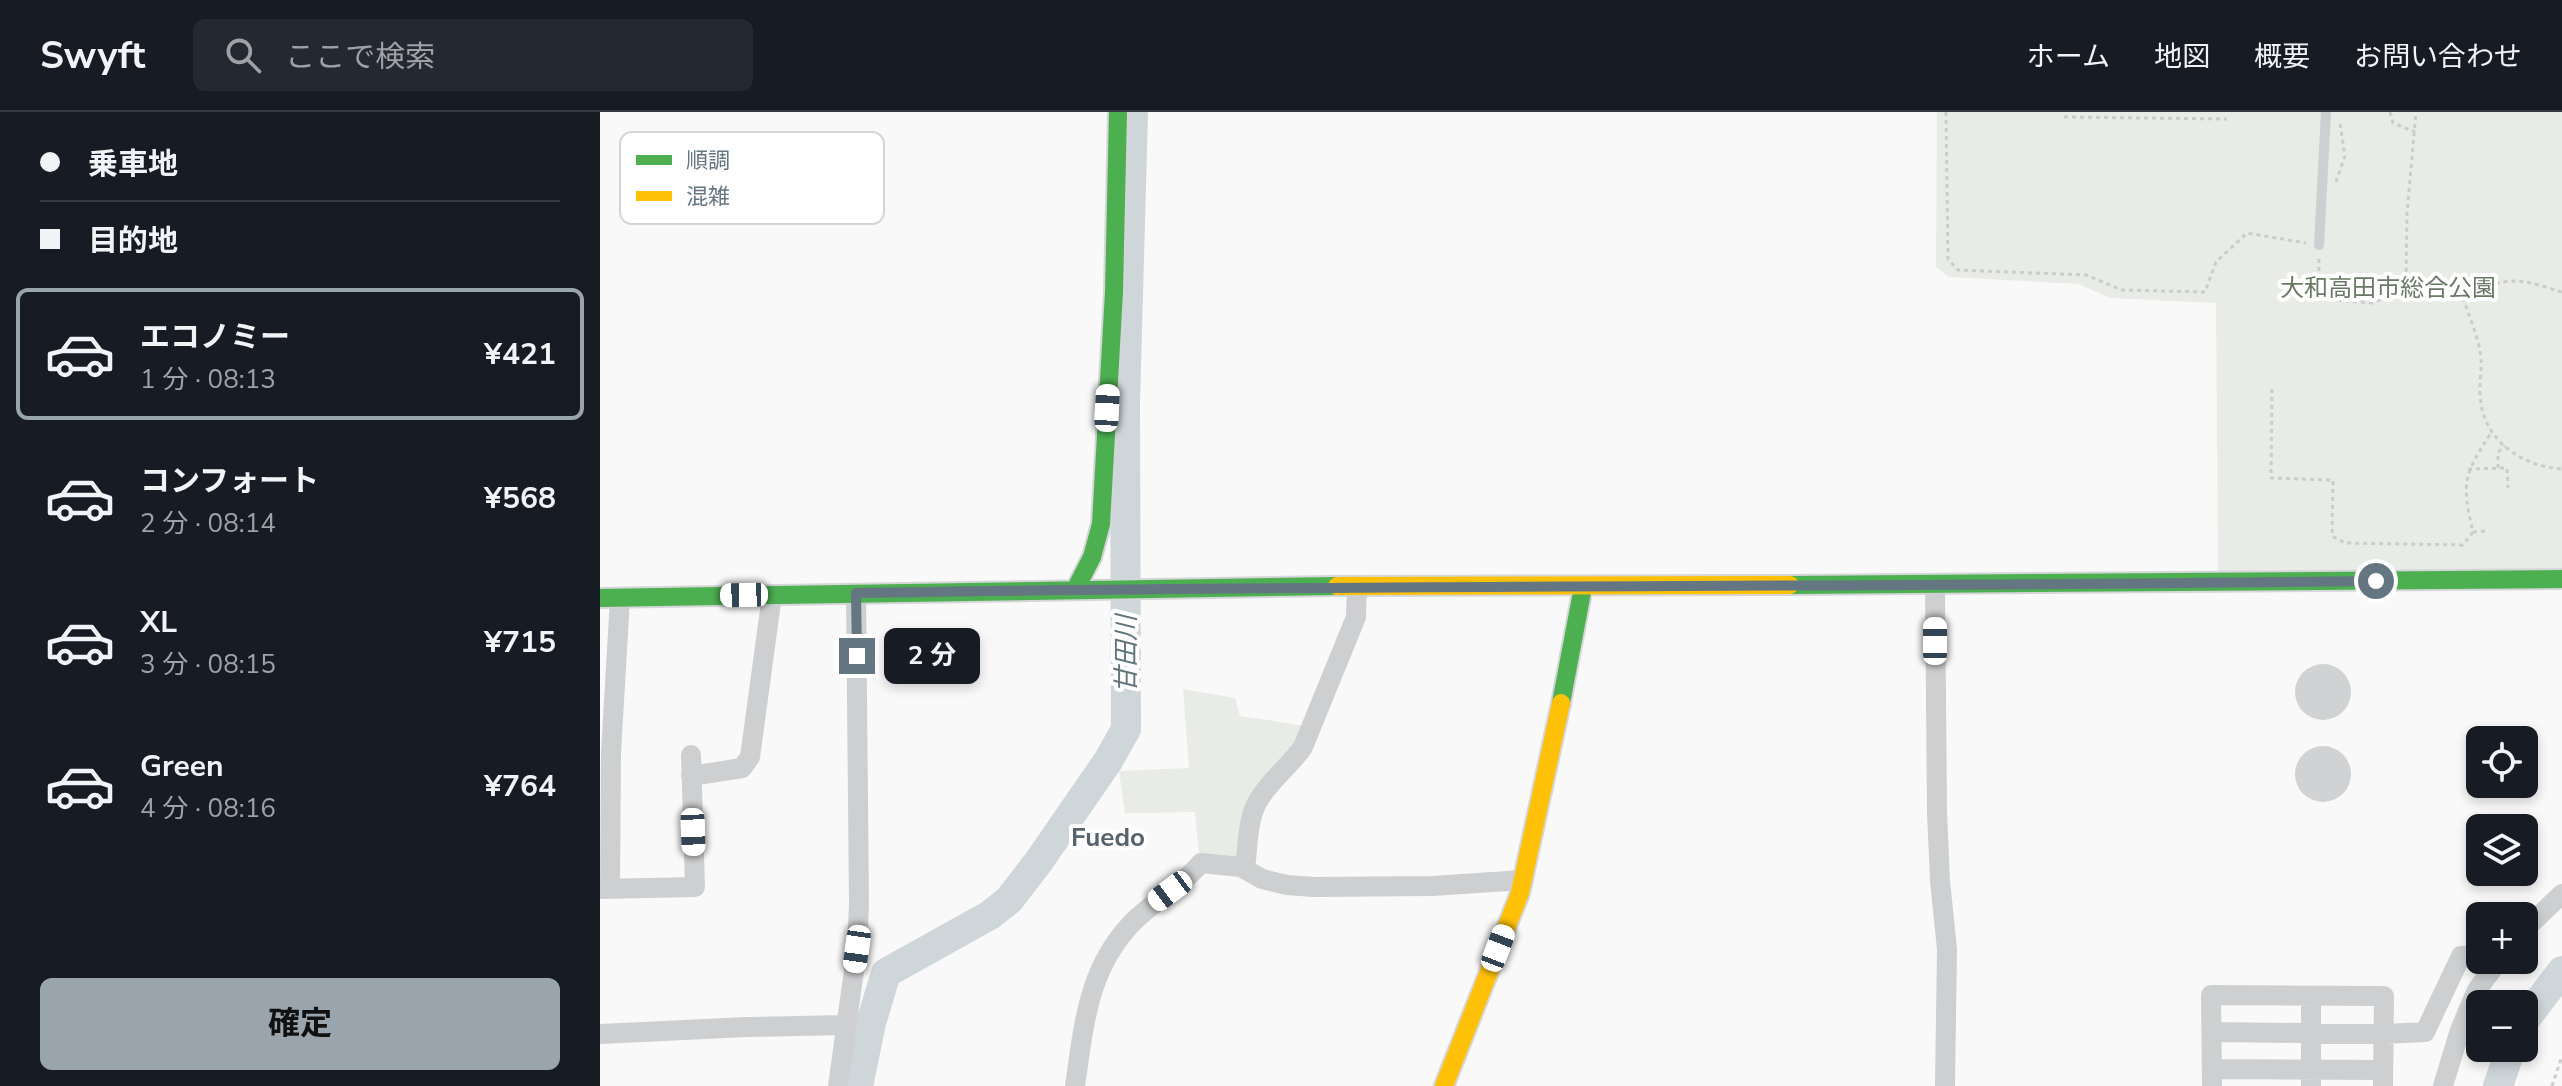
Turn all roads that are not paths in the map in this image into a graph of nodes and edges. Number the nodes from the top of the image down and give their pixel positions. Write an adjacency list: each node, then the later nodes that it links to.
1 (1118, 112): 8 (street)
2 (2326, 112): 3 (lane)
3 (2319, 245)
4 (2562, 579): 5 (street)
5 (1935, 585): 7 (street); 33 (street)
6 (1357, 586): 7 (street); 8 (street); 14 (street)
7 (1583, 587): 15 (street)
8 (1076, 588): 9 (street)
9 (856, 593): 10 (street); 22 (street)
10 (772, 595): 11 (street); 13 (street)
11 (610, 598): 16 (street)
12 (691, 755): 13 (street)
13 (691, 776): 16 (street)
14 (1245, 869): 15 (street); 31 (street)
15 (1523, 880): 32 (street)
16 (605, 888)
17 (2562, 894): 18 (street)
18 (2538, 917)
19 (2466, 956): 26 (street)
20 (2489, 974): 34 (street)
21 (2311, 996): 23 (street); 24 (street); 26 (street)
22 (846, 1025): 25 (street); 30 (street)
23 (2212, 1032): 24 (street); 27 (street)
24 (2311, 1033): 26 (street); 28 (street)
25 (600, 1034)
26 (2384, 1034): 29 (street)
27 (2212, 1077): 28 (street)
28 (2311, 1078): 29 (street)
29 (2383, 1078)
30 (838, 1086)
31 (1075, 1086)
32 (1444, 1086)
33 (1945, 1086)
34 (2443, 1086)

